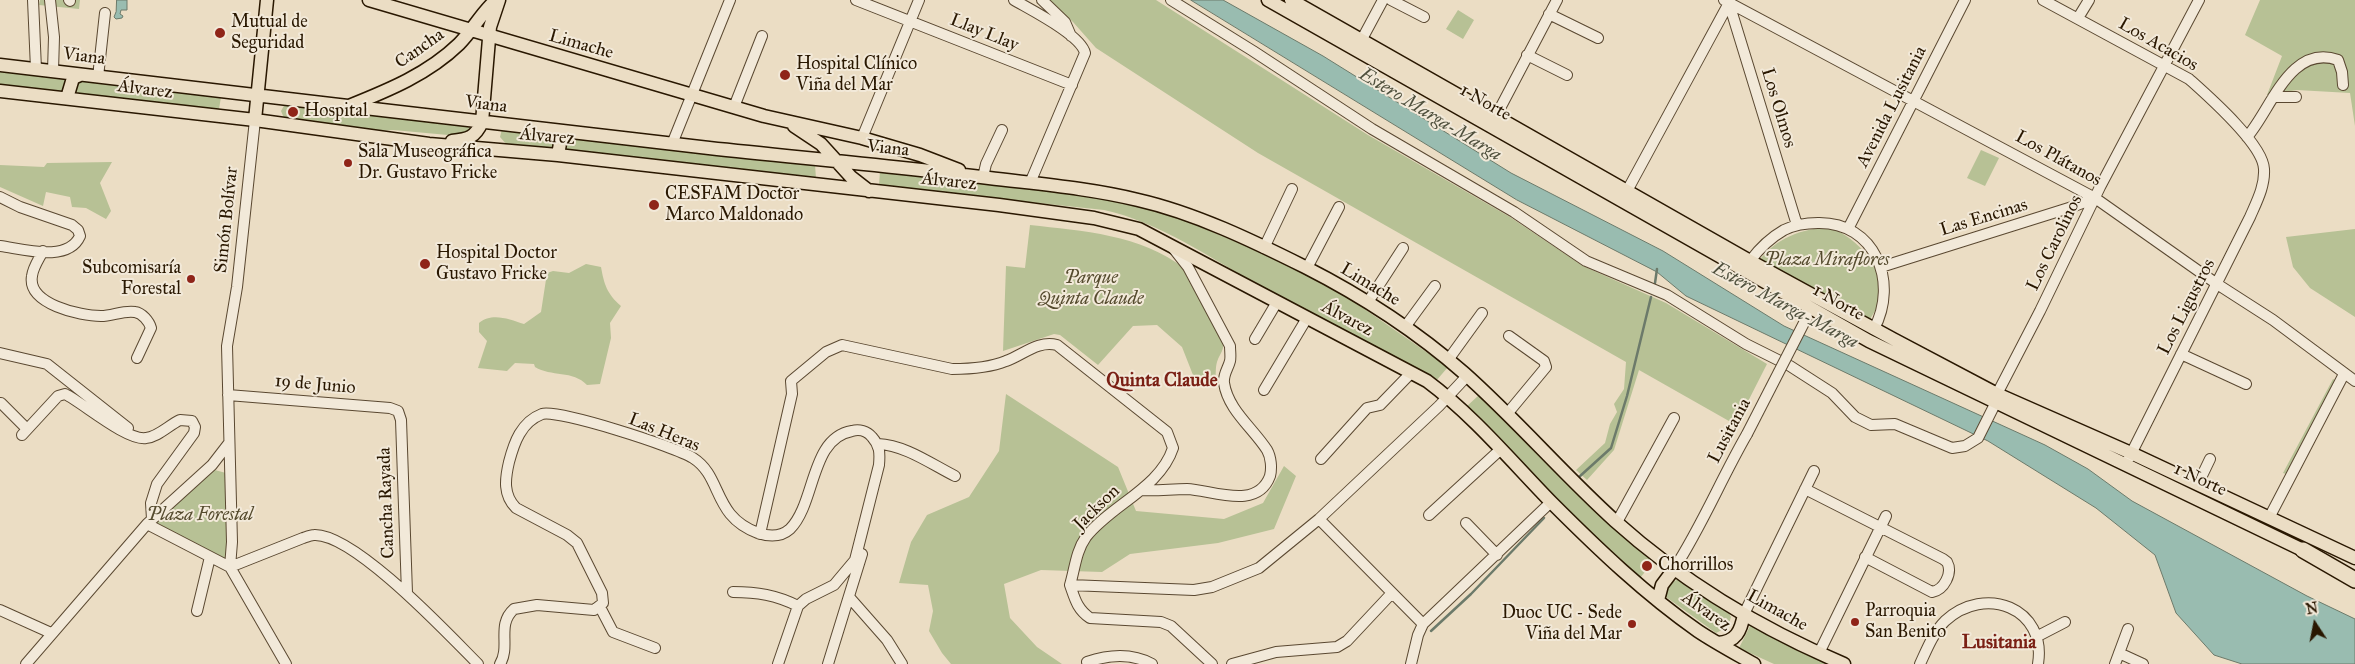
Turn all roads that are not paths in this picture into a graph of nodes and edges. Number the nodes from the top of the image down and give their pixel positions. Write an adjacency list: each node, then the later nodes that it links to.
1 (32, 0): 37 (street)
2 (50, 0): 38 (street)
3 (267, 0): 45 (main road, Simón Bolívar)
4 (369, 0): 22 (main road, Limache)
5 (498, 0): 28 (main road, Cancha); 29 (main road, Cancha)
6 (730, 0): 46 (street)
7 (856, 0): 27 (street, Llay Llay)
8 (919, 0): 27 (street)
9 (1014, 0): 31 (street)
10 (1042, 0): 31 (street)
11 (1171, 0): 111 (street, Los Carolinos)
12 (1268, 0): 84 (main road, 1 Norte)
13 (1290, 0): 33 (main road, 1 Norte)
14 (1383, 0): 33 (street)
15 (1391, 0): 25 (street)
16 (1556, 0): 24 (street)
17 (1965, 0): 50 (street, Avenida Lusitania)
18 (2043, 0): 26 (street, Los Acacios)
19 (2089, 0): 26 (street)
20 (2199, 0): 36 (street, Los Carolinos)
21 (1728, 1): 50 (street, Los Plátanos); 73 (street); 77 (street, Los Olmos)
22 (394, 4): 28 (main road, Limache)
23 (105, 13): 41 (street)
24 (1549, 14): 32 (street); 34 (street)
25 (1424, 17)
26 (2078, 18): 36 (street, Los Acacios)
27 (910, 21): 42 (street, Llay Llay); 61 (street)
28 (472, 30): 29 (main road, Limache); 51 (main road, Cancha)
29 (490, 35): 46 (main road, Limache); 56 (main road, Cancha)
30 (762, 36): 52 (street)
31 (1071, 36): 42 (street)
32 (1598, 38)
33 (1361, 41): 53 (main road, 1 Norte)
34 (1527, 55): 40 (street); 53 (street)
35 (0, 65): 37 (main road, Viana)
36 (2164, 65): 60 (street, Los Acacios); 75 (street, Los Carolinos)
37 (36, 69): 38 (main road, Viana)
38 (53, 71): 39 (main road, Viana)
39 (80, 74): 41 (main road, Viana); 49 (main road)
40 (1567, 75)
41 (98, 77): 45 (main road, Viana)
42 (1072, 85): 70 (street)
43 (2343, 85): 47 (street)
44 (0, 91): 49 (main road, Álvarez)
45 (258, 95): 51 (main road, Viana); 54 (main road, Simón Bolívar)
46 (693, 95): 52 (main road, Limache); 63 (street)
47 (2273, 97): 48 (street); 60 (street)
48 (2296, 97)
49 (67, 98): 54 (main road, Álvarez)
50 (1915, 100): 75 (street, Los Plátanos); 78 (street, Avenida Lusitania)
51 (348, 107): 56 (main road, Viana)
52 (734, 107): 55 (main road, Limache)
53 (1496, 116): 73 (main road, 1 Norte)
54 (255, 120): 62 (main road, Álvarez); 109 (street, Simón Bolívar)
55 (785, 121): 57 (main road, Limache); 64 (main road, Limache)
56 (482, 122): 59 (main road, Viana); 62 (main road)
57 (831, 130): 61 (main road, Limache); 64 (main road)
58 (1002, 130): 69 (street)
59 (562, 132): 63 (main road, Viana); 65 (main road)
60 (2247, 137): 66 (street, Los Acacios)
61 (862, 138): 68 (main road, Limache)
62 (429, 144): 65 (main road, Álvarez)
63 (672, 144): 67 (main road, Viana)
64 (821, 144): 67 (main road, Limache)
65 (558, 155): 72 (main road, Álvarez)
66 (2262, 159): 87 (street, Los Ligustros)
67 (836, 161): 68 (main road, Viana); 72 (main road, Limache)
68 (968, 175): 69 (main road, Limache)
69 (983, 177): 70 (main road, Limache)
70 (1030, 182): 81 (main road, Limache)
71 (1292, 189): 81 (street)
72 (869, 191): 79 (main road, Álvarez)
73 (1627, 191): 84 (main road, 1 Norte)
74 (0, 197): 83 (street)
75 (2095, 198): 85 (street, Las Encinas); 87 (street, Los Plátanos); 111 (street, Los Carolinos)
76 (1338, 207): 86 (street)
77 (1797, 225): 78 (street); 84 (street)
78 (1848, 229): 85 (street)
79 (1169, 244): 89 (main road, Álvarez); 130 (street)
80 (0, 246): 83 (street)
81 (1264, 248): 86 (main road, Limache)
82 (1403, 248): 90 (street)
83 (43, 251): 101 (street)
84 (1748, 265): 91 (main road, 1 Norte)
85 (1881, 267): 96 (street)
86 (1307, 268): 90 (main road, Limache)
87 (2217, 284): 100 (street, Los Ligustros); 104 (street, Los Plátanos)
88 (1435, 286): 95 (street)
89 (1276, 302): 93 (main road, Álvarez); 98 (street)
90 (1368, 302): 95 (main road, Limache)
91 (1812, 308): 94 (main road, 1 Norte); 96 (main road, 1 Norte); 149 (street, Lusitania, bridge)
92 (1482, 313): 102 (street)
93 (1307, 318): 103 (main road, Álvarez); 108 (street)
94 (1830, 318): 96 (main road); 111 (main road, 1 Norte)
95 (1405, 327): 102 (main road, Limache)
96 (1874, 329): 111 (main road, 1 Norte)
97 (1509, 336): 114 (street)
98 (1255, 339)
99 (0, 353): 116 (street)
100 (2182, 354): 107 (street); 120 (street, Los Ligustros)
101 (137, 358)
102 (1448, 360): 105 (main road, Limache)
103 (1411, 373): 110 (main road, Álvarez); 121 (street)
104 (2344, 374): 106 (street, Los Plátanos); 135 (street)
105 (1467, 376): 110 (street); 114 (main road, Limache)
106 (2355, 381)
107 (2246, 384)
108 (1264, 390)
109 (228, 395): 113 (street, 19 de Junio); 117 (street, Simón Bolívar)
110 (1448, 397): 119 (main road, Álvarez); 136 (street)
111 (1997, 398): 120 (main road, 1 Norte); 124 (main road, 1 Norte)
112 (1, 403): 116 (street)
113 (398, 411): 154 (street, Cancha Rayada)
114 (1507, 414): 138 (main road, Limache)
115 (1674, 418): 138 (street)
116 (141, 438): 137 (street)
117 (229, 443): 123 (street); 125 (street, Simón Bolívar)
118 (878, 444): 127 (street); 141 (street); 142 (street)
119 (1502, 449): 132 (main road, Álvarez); 133 (street)
120 (2131, 453): 124 (street, Los Ligustros); 128 (main road, 1 Norte)
121 (1321, 459)
122 (2210, 459): 128 (street)
123 (212, 465): 125 (street); 137 (street)
124 (2126, 465): 143 (main road, 1 Norte)
125 (230, 470): 148 (street, Simón Bolívar)
126 (1814, 471): 129 (street)
127 (955, 476)
128 (2198, 484): 135 (main road, 1 Norte)
129 (1805, 489): 140 (street); 162 (street)
130 (1141, 490): 141 (street, Jackson); 152 (street, Jackson)
131 (879, 492): 142 (street)
132 (1551, 502): 144 (street); 157 (main road, Álvarez)
133 (1429, 515)
134 (1886, 516): 140 (street)
135 (2268, 518): 147 (main road, 1 Norte)
136 (1319, 519): 152 (street); 155 (street)
137 (150, 522): 145 (street); 166 (street)
138 (1616, 522): 149 (main road, Limache)
139 (1466, 523): 144 (street)
140 (1881, 526): 146 (street); 146 (street)
141 (760, 534): 159 (street, Las Heras)
142 (863, 542): 156 (street); 158 (street)
143 (2303, 550): 150 (main road, 1 Norte); 151 (highway)
144 (1497, 555): 164 (street)
145 (210, 557): 148 (street); 161 (street)
146 (1865, 557): 171 (street)
147 (2355, 558)
148 (230, 567): 154 (street); 174 (street, Simón Bolívar)
149 (1674, 569): 157 (main road); 162 (main road, Limache)
150 (2355, 573)
151 (2355, 580)
152 (1070, 584): 181 (street)
153 (733, 592): 158 (street)
154 (406, 593): 175 (street)
155 (1392, 593): 164 (street); 182 (street)
156 (850, 598): 178 (street); 179 (street)
157 (1658, 600): 168 (main road, Álvarez)
158 (798, 606): 177 (street)
159 (600, 607): 169 (street); 176 (street)
160 (0, 610): 166 (street)
161 (197, 611)
162 (1744, 614): 168 (main road); 171 (main road, Limache)
163 (2065, 622): 167 (street)
164 (1423, 624): 183 (street)
165 (2128, 629): 170 (street)
166 (51, 633): 173 (street)
167 (2038, 636): 186 (street); 187 (street)
168 (1718, 643): 184 (main road, Álvarez)
169 (655, 648)
170 (2120, 653): 188 (street); 189 (street)
171 (1819, 654): 185 (main road, Limache)
172 (1087, 662): 180 (street)
173 (26, 664)
174 (286, 664)
175 (478, 664)
176 (500, 664)
177 (778, 664)
178 (828, 664)
179 (902, 664)
180 (1152, 664)
181 (1212, 664)
182 (1232, 664)
183 (1411, 664)
184 (1754, 664)
185 (1844, 664)
186 (1920, 664)
187 (2038, 664)
188 (2115, 664)
189 (2143, 664)

